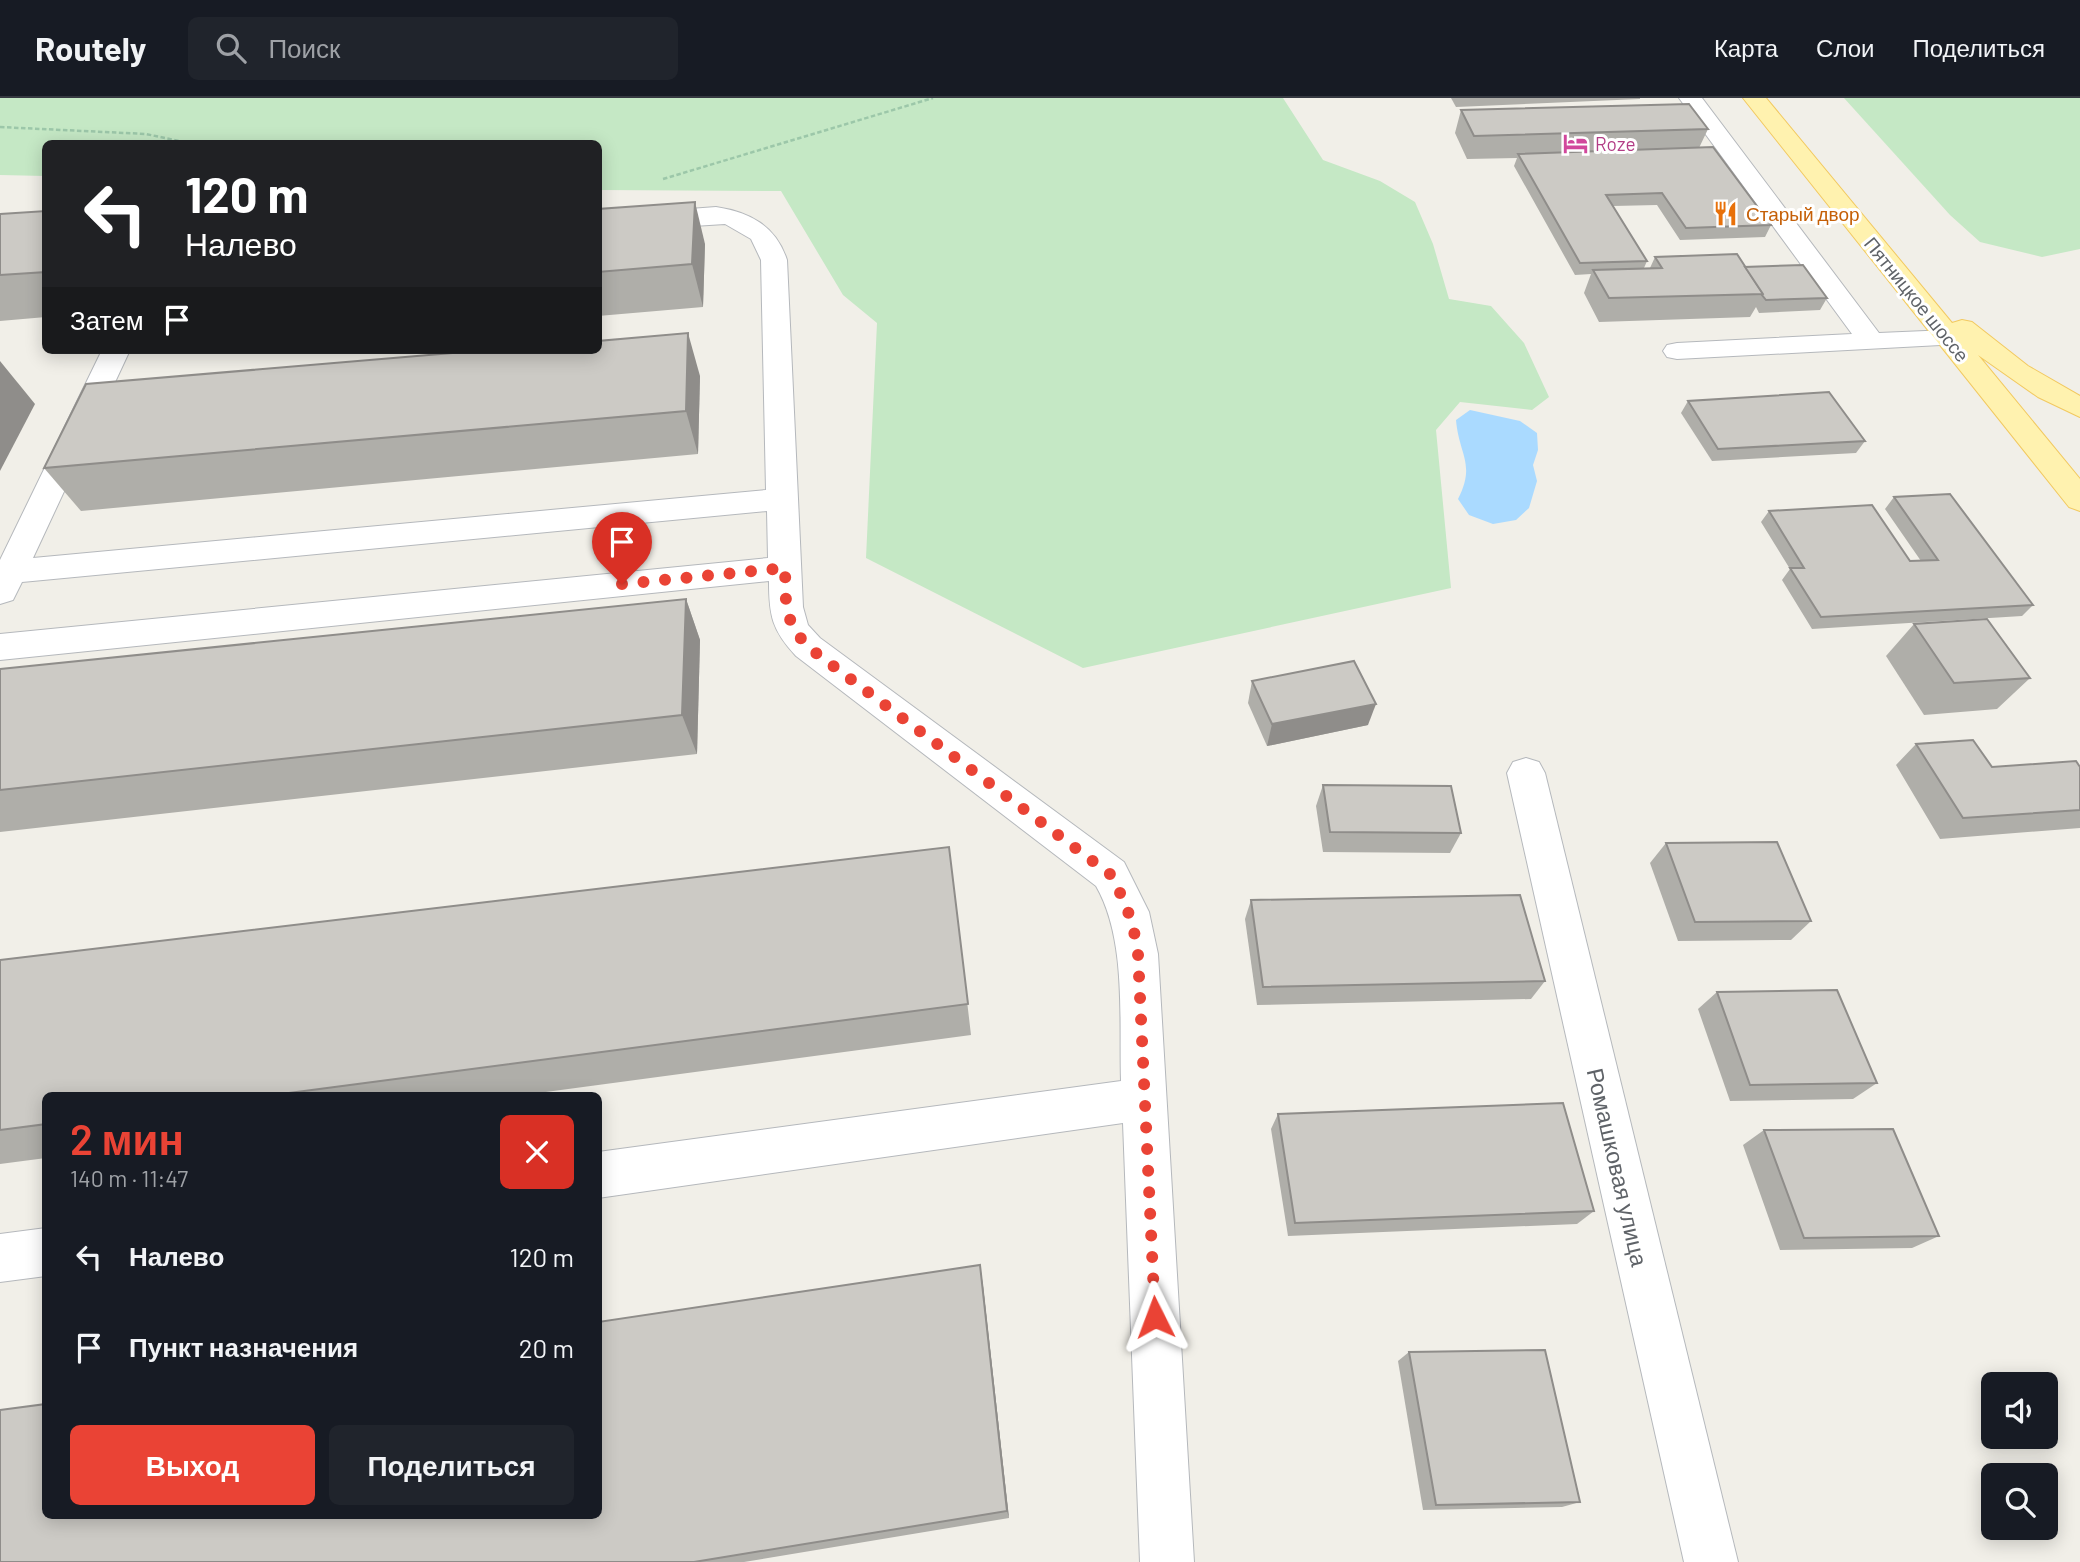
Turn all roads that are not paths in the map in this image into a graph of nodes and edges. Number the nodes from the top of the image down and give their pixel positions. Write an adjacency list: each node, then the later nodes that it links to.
1 (1690, 98): 6 (street)
2 (1754, 98): 4 (main road, Пятницкое шоссе)
3 (602, 224): 10 (street)
4 (1876, 248): 5 (main road, Пятницкое шоссе); 9 (main road)
5 (1949, 338): 6 (street); 11 (main road, Пятницкое шоссе)
6 (1872, 342): 7 (street)
7 (1677, 351)
8 (114, 354): 13 (street)
9 (2080, 408)
10 (782, 499): 12 (street); 13 (street)
11 (2080, 500)
12 (785, 568): 14 (street); 16 (street)
13 (5, 583)
14 (0, 647)
15 (1526, 773): 21 (street, Ромашковая улица)
16 (1144, 1099): 17 (street); 20 (street)
17 (602, 1174)
18 (42, 1253): 19 (street)
19 (0, 1258)
20 (1167, 1562)
21 (1711, 1562)

